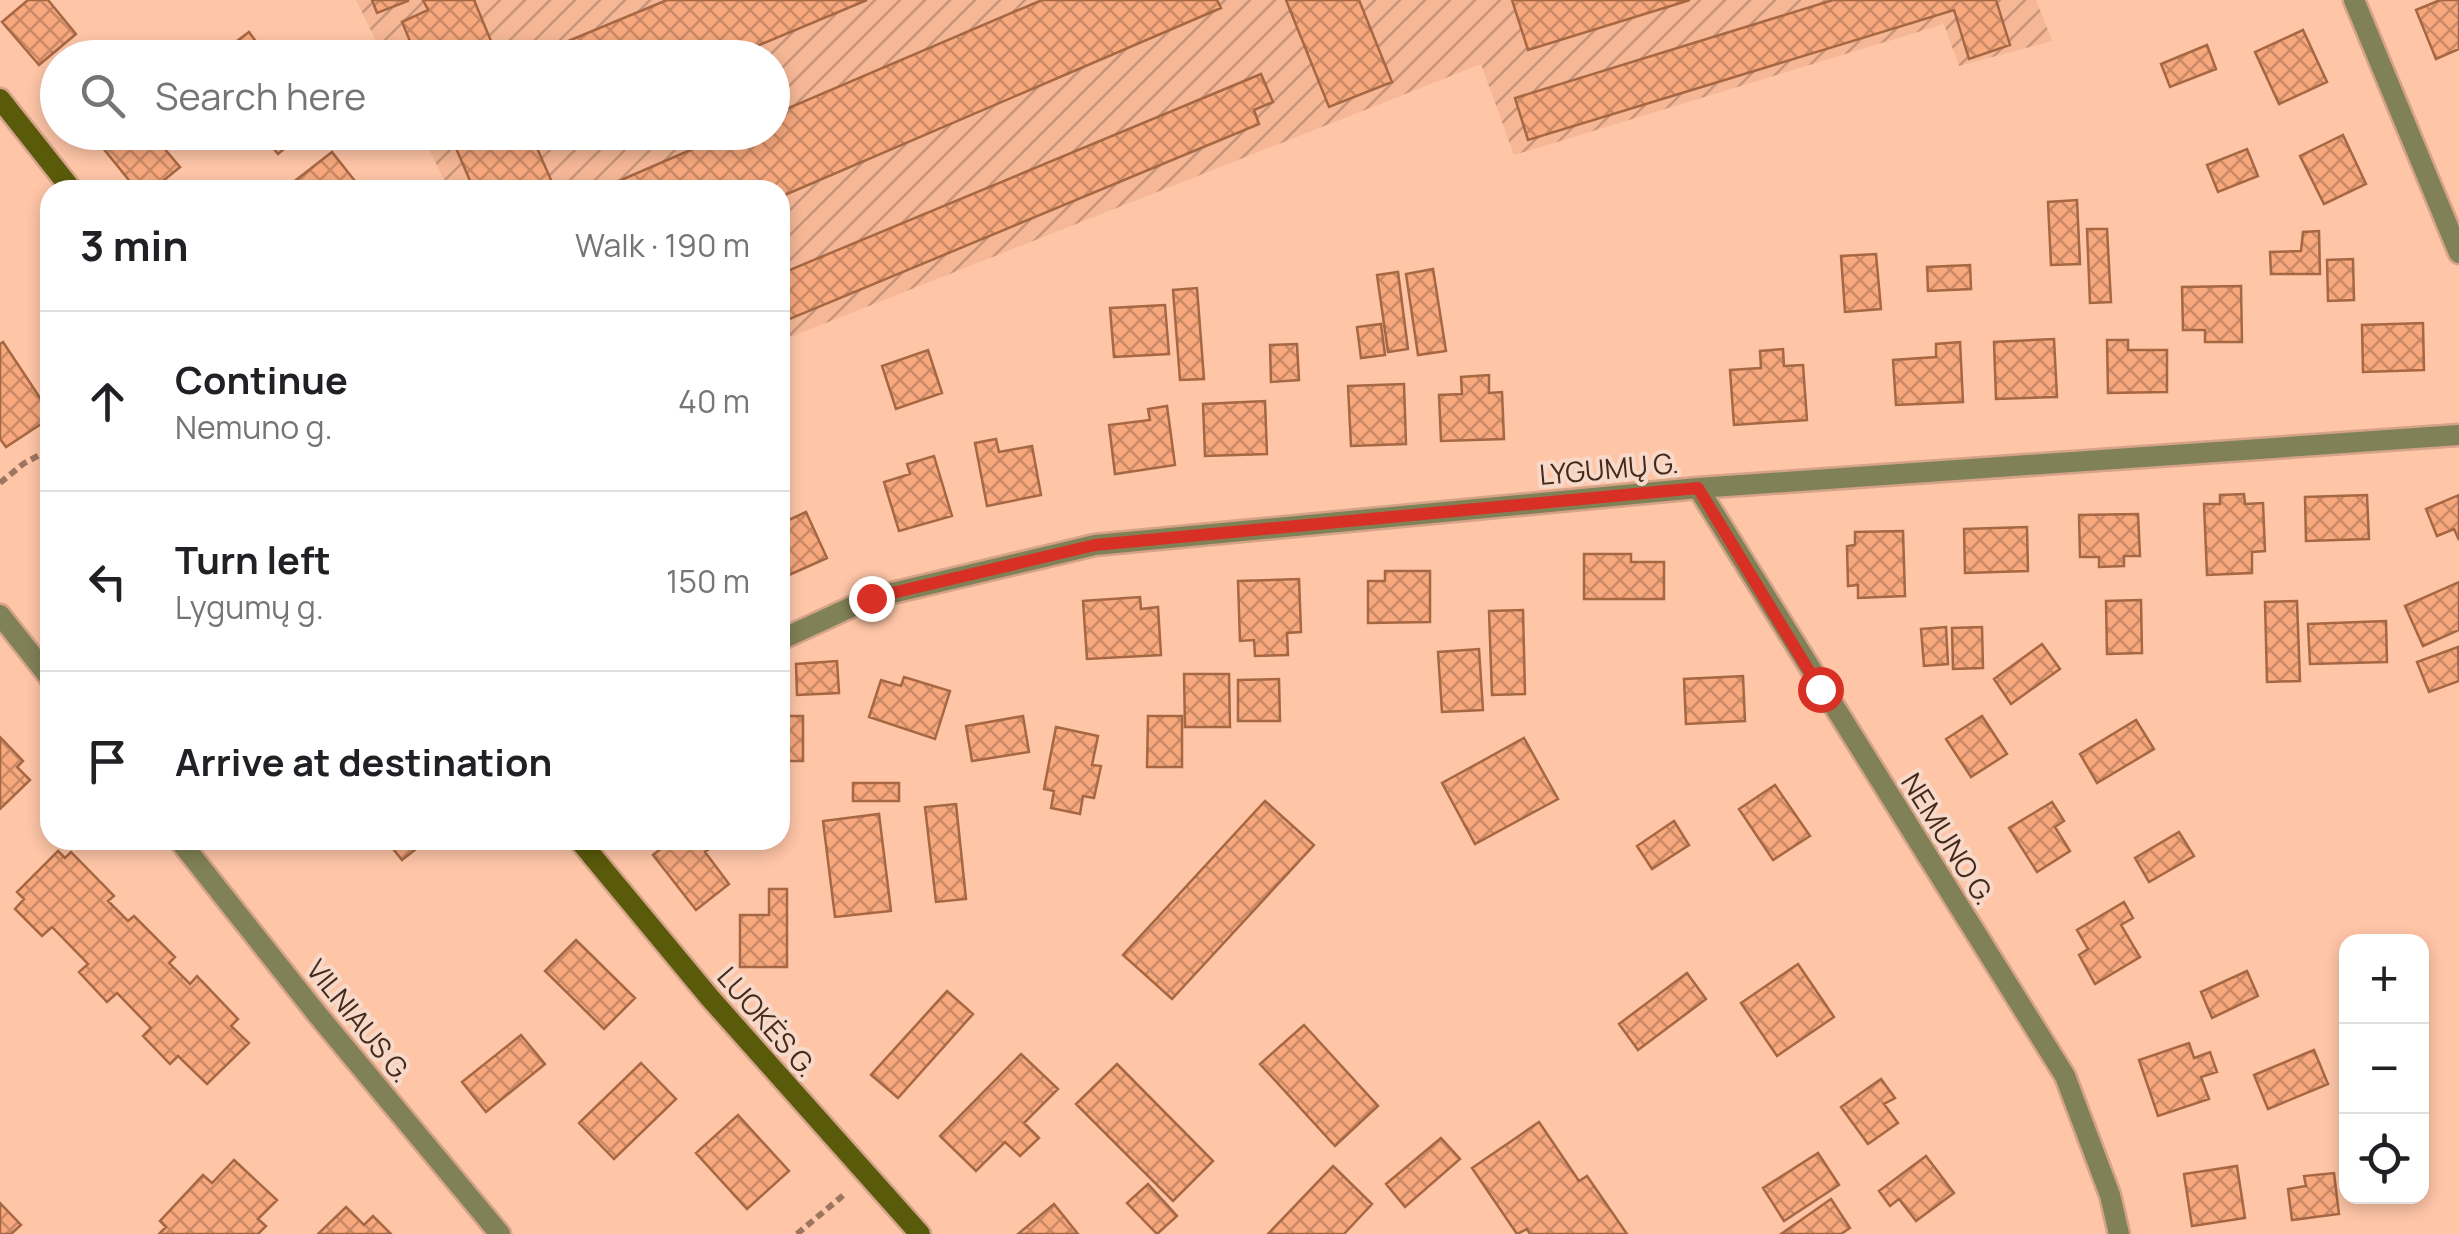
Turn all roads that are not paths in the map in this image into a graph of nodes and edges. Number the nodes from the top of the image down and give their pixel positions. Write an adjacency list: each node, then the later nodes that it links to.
1 (2354, 0): 6 (street)
2 (0, 99): 4 (main road)
3 (40, 150): 5 (main road)
4 (40, 150)
5 (64, 180)
6 (2459, 253)
7 (2459, 435): 8 (street, LYGUMŲ G.)
8 (1698, 488): 10 (street, LYGUMŲ G.); 16 (street, NEMUNO G.)
9 (0, 614): 11 (street)
10 (790, 635)
11 (40, 665)
12 (186, 850): 14 (street, VILNIAUS G.)
13 (588, 850): 15 (main road, LUOKĖS G.)
14 (500, 1234)
15 (920, 1234)
16 (2119, 1234)

